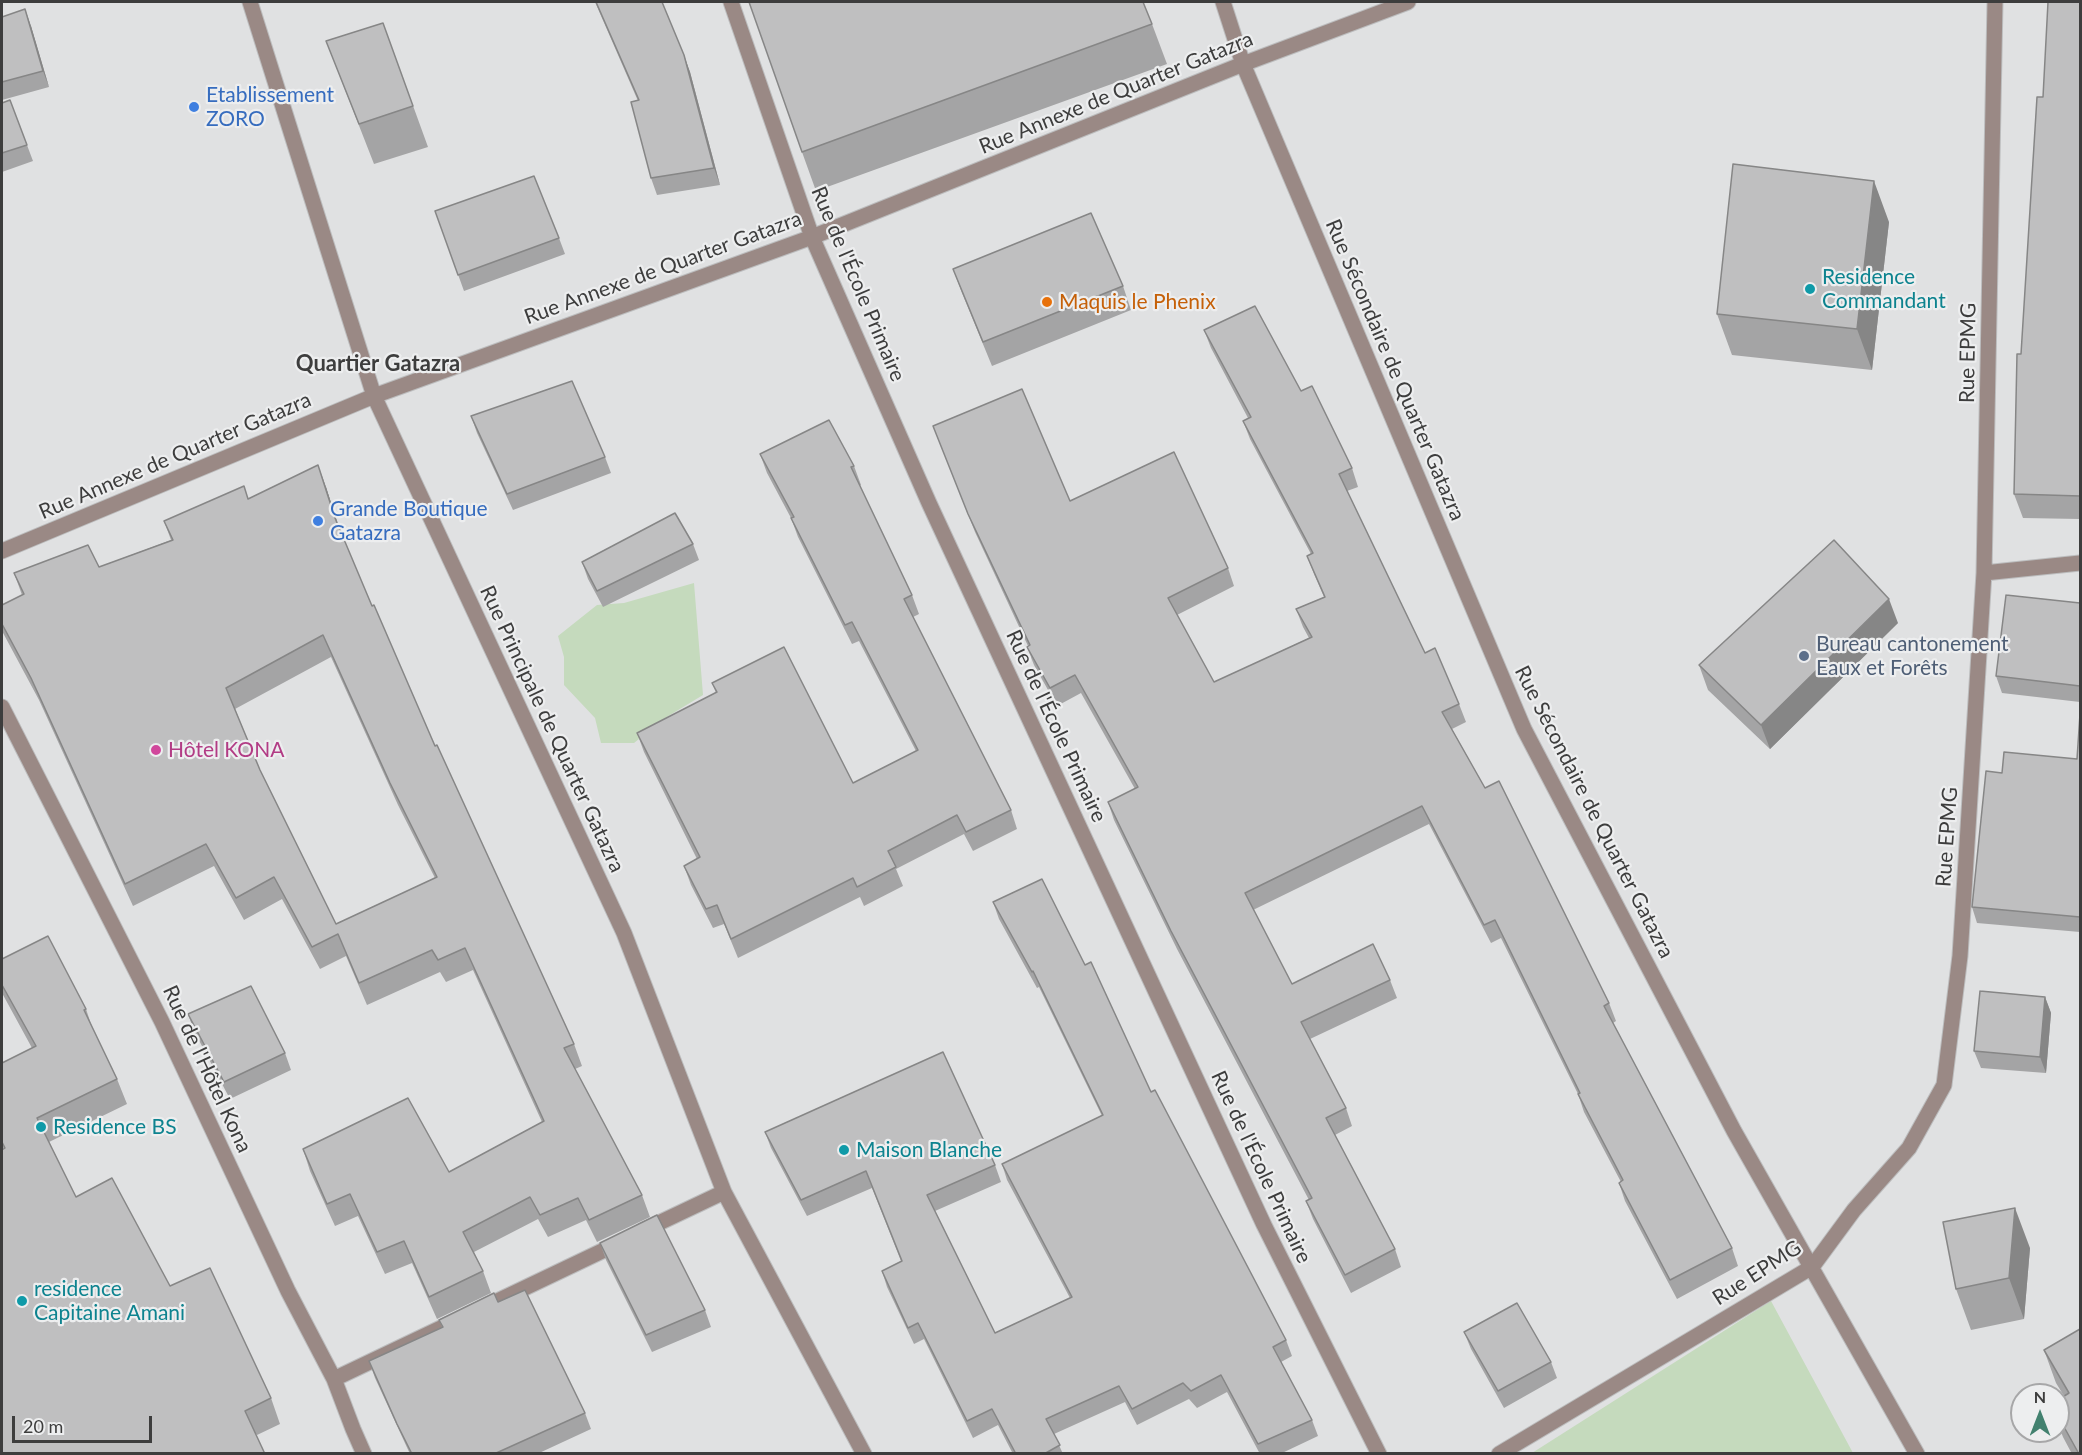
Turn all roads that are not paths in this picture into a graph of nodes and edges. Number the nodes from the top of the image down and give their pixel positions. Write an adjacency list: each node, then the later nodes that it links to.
1 (250, 2): 8 (street, Rue Principale de Quarter Gatazra)
2 (731, 2): 7 (street, Rue de l'École Primaire)
3 (1223, 2): 6 (street, Rue Sécondaire de Quarter Gatazra)
4 (1408, 2): 6 (street, Rue Annexe de Quarter Gatazra)
5 (1995, 2): 11 (street, Rue EPMG)
6 (1243, 64): 7 (street, Rue Annexe de Quarter Gatazra); 14 (street, Rue Sécondaire de Quarter Gatazra)
7 (812, 237): 8 (street, Rue Annexe de Quarter Gatazra); 18 (street, Rue de l'École Primaire)
8 (374, 396): 9 (street, Rue Annexe de Quarter Gatazra); 13 (street, Rue Principale de Quarter Gatazra)
9 (2, 551)
10 (2080, 563): 11 (street)
11 (1984, 573): 14 (street, Rue EPMG)
12 (2, 707): 15 (street, Rue de l'Hôtel Kona)
13 (724, 1192): 15 (street); 17 (street, Rue Principale de Quarter Gatazra)
14 (1812, 1267): 19 (street, Rue EPMG); 20 (street, Rue Sécondaire de Quarter Gatazra)
15 (334, 1378): 16 (street, Rue de l'Hôtel Kona)
16 (364, 1454)
17 (864, 1454)
18 (1379, 1454)
19 (1499, 1454)
20 (1917, 1454)

